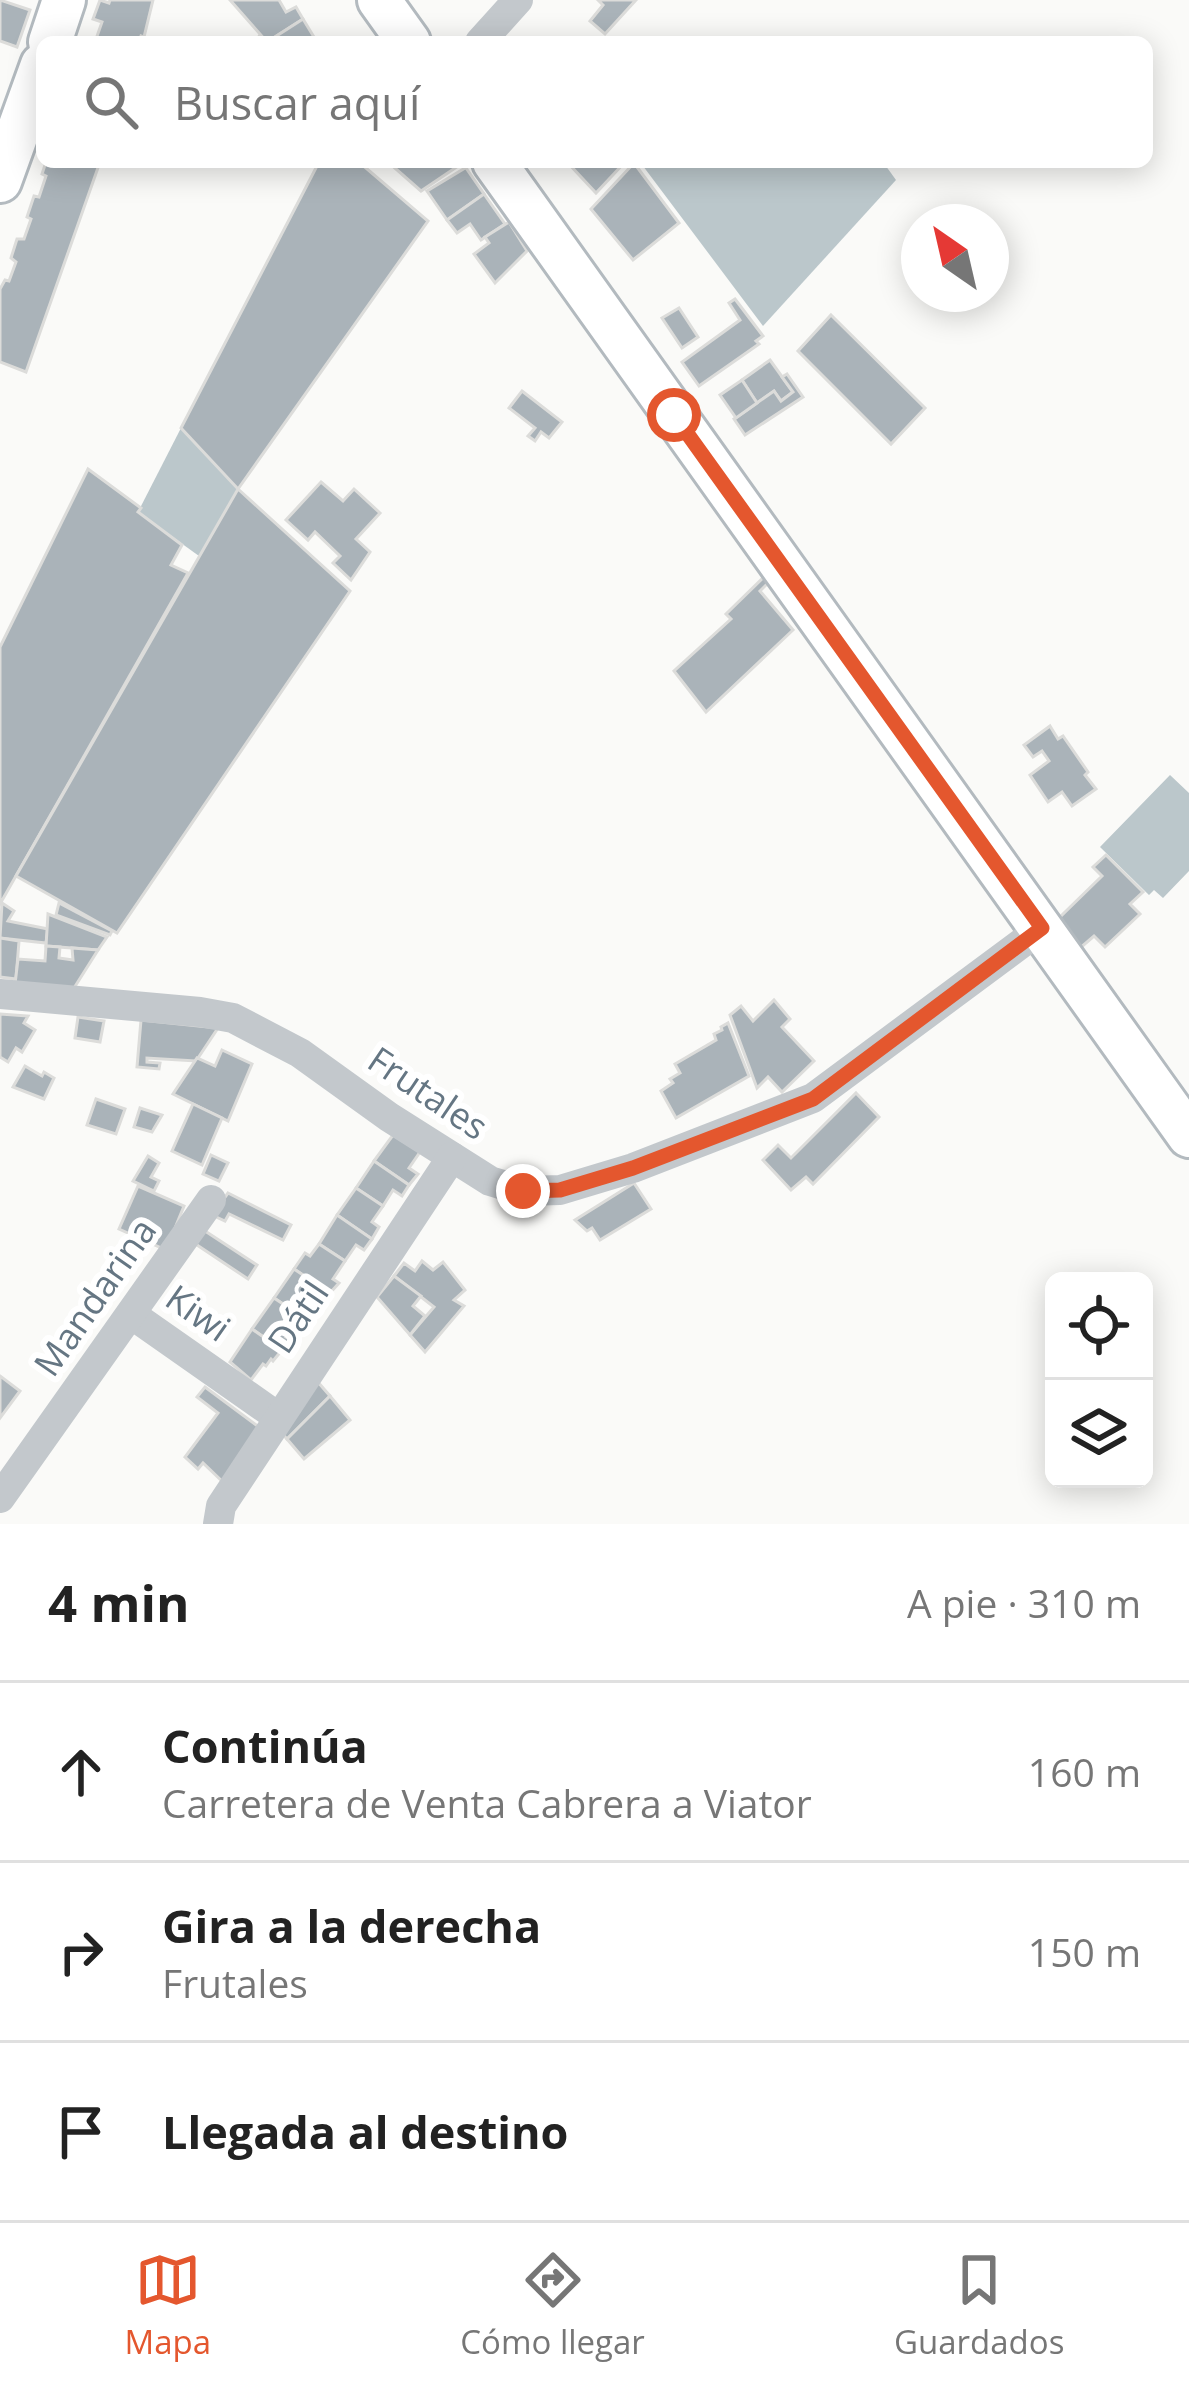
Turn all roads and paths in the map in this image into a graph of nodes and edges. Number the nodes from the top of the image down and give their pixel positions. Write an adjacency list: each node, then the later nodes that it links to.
1 (64, 0): 4 (street)
2 (380, 0): 5 (street)
3 (518, 0): 6 (street)
4 (52, 36)
5 (405, 36)
6 (485, 36)
7 (36, 82): 9 (street)
8 (498, 168): 10 (street)
9 (0, 181)
10 (1042, 928): 12 (street); 13 (street, Frutales)
11 (0, 994): 13 (street, Frutales)
12 (1189, 1136)
13 (452, 1157): 16 (street, Dátil)
14 (211, 1200): 15 (street, Mandarina)
15 (131, 1314): 16 (street, Kiwi); 17 (street, Mandarina)
16 (278, 1417): 18 (street, Dátil)
17 (0, 1498)
18 (218, 1524)

